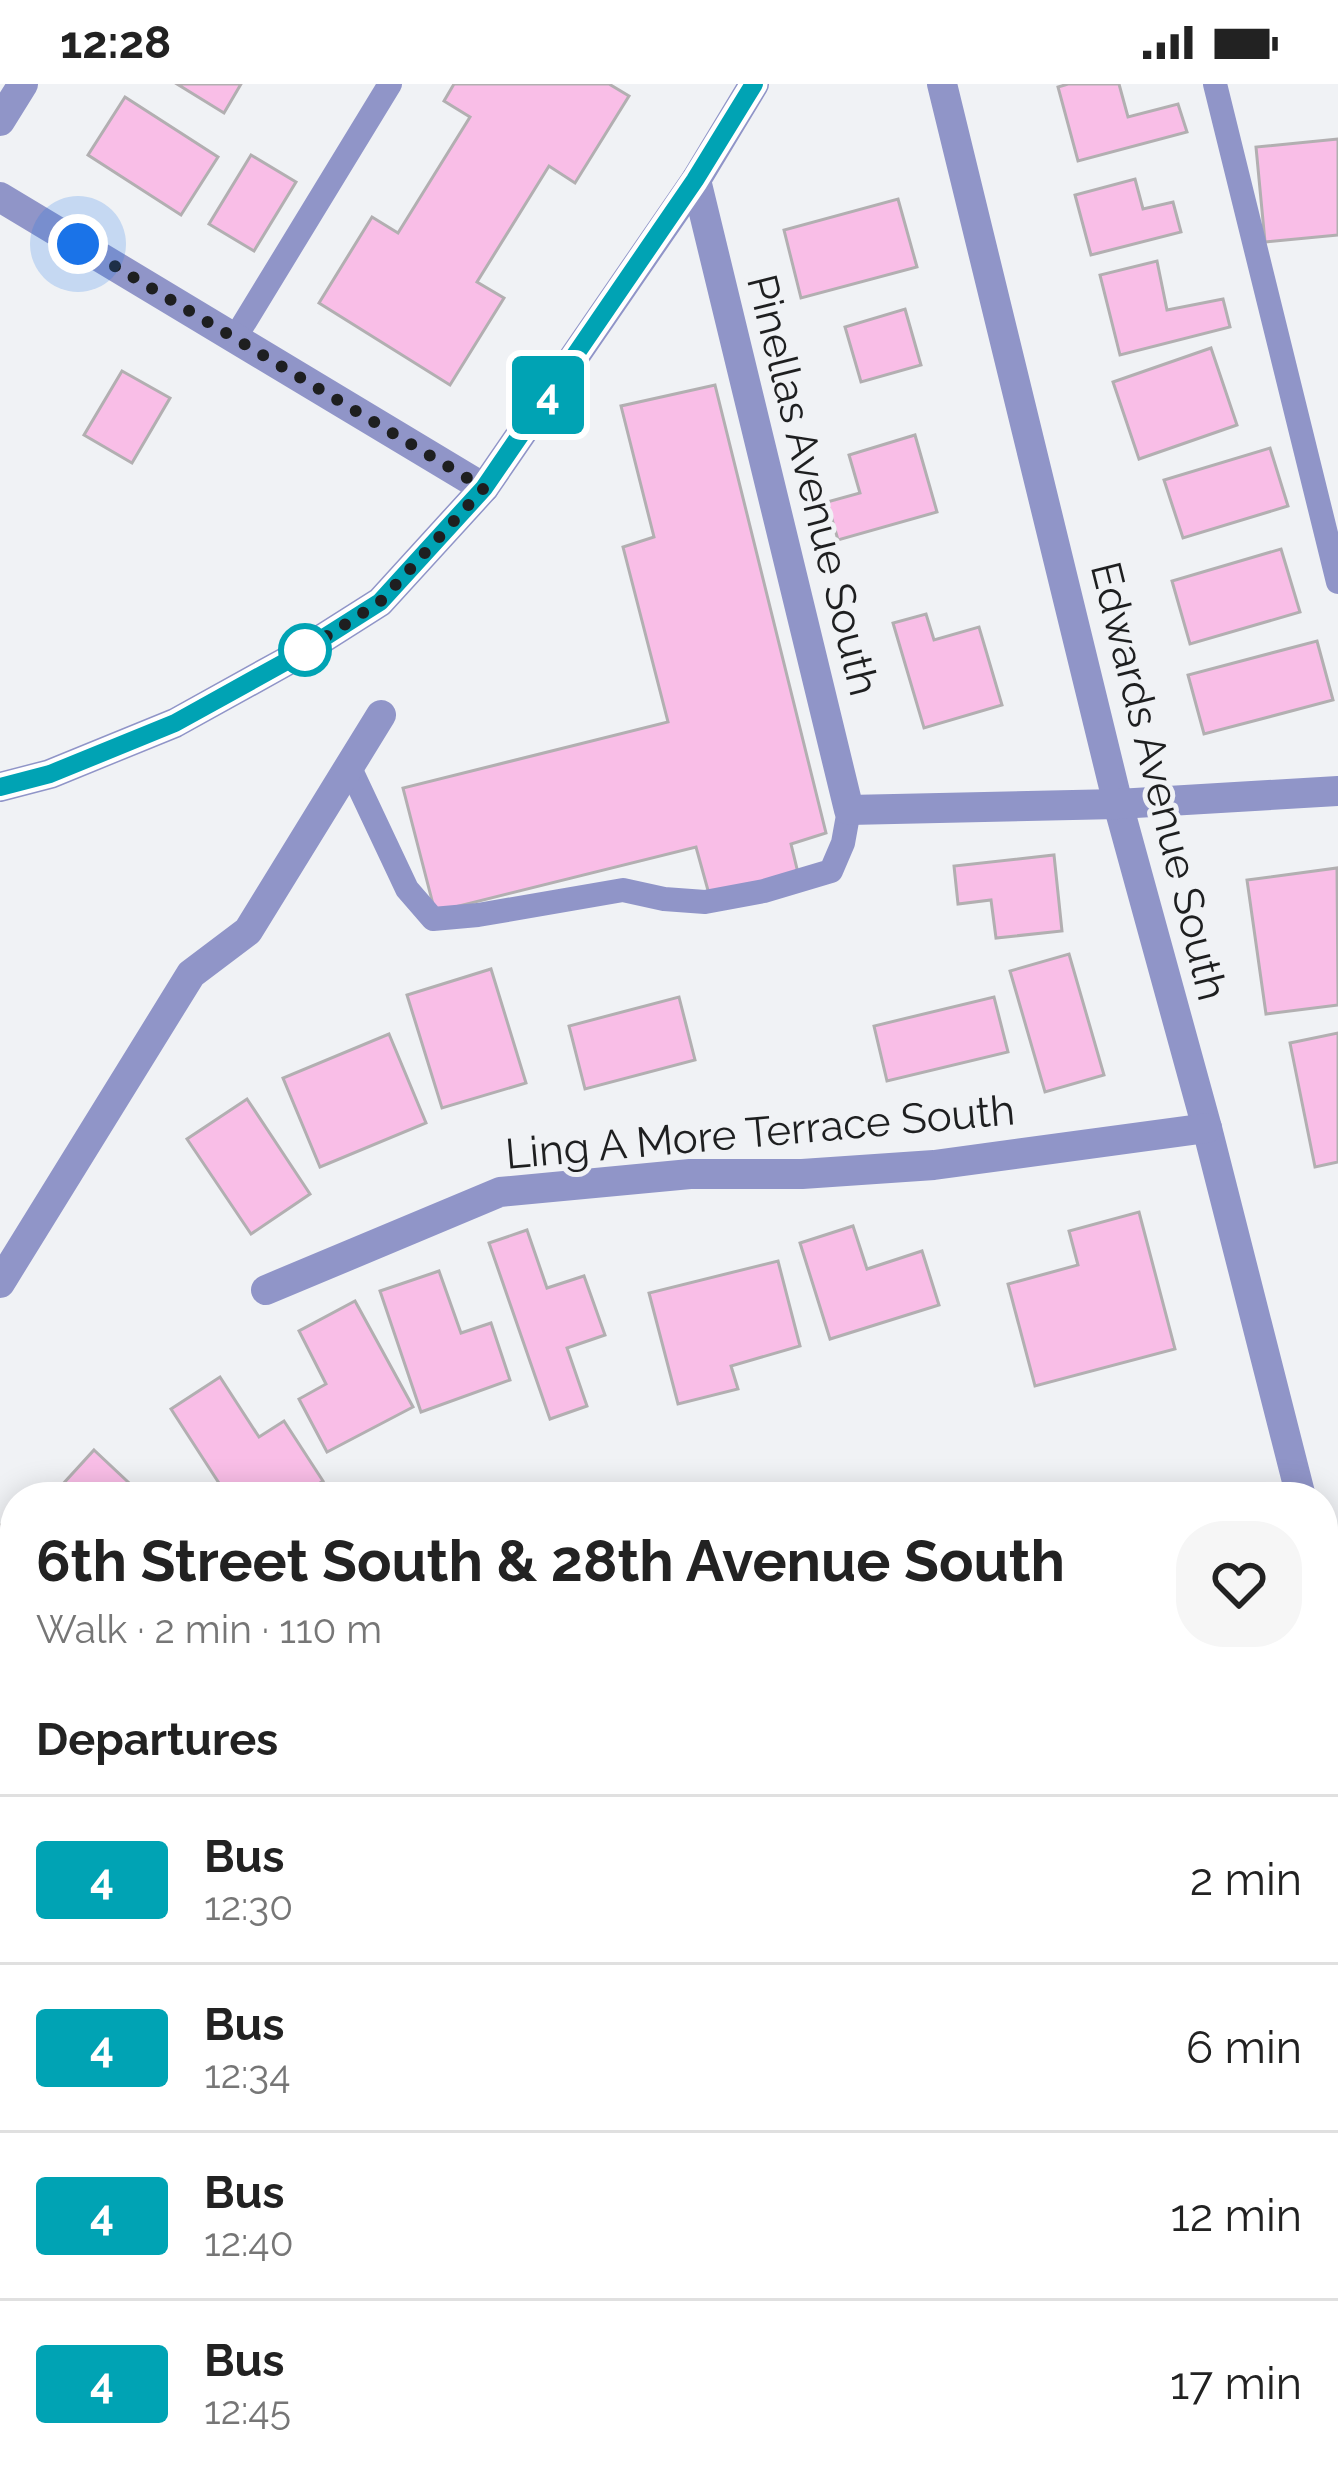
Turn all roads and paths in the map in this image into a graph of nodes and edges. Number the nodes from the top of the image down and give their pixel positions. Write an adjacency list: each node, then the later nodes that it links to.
1 (23, 84): 6 (street)
2 (390, 84): 9 (lane)
3 (754, 84): 7 (street)
4 (942, 84): 16 (street, Edwards Avenue South)
5 (1215, 84): 11 (lane)
6 (0, 121)
7 (695, 180): 10 (street); 17 (street, Pinellas Avenue South)
8 (0, 196): 9 (street)
9 (235, 338): 10 (street)
10 (484, 488): 14 (street)
11 (1338, 582)
12 (381, 715): 13 (street)
13 (350, 768): 17 (lane); 19 (street)
14 (0, 788)
15 (1338, 791): 16 (street)
16 (1118, 804): 17 (street); 18 (street, Edwards Avenue South)
17 (849, 810)
18 (1207, 1128): 20 (street, Ling A More Terrace South); 21 (street, Edwards Avenue South)
19 (0, 1282)
20 (266, 1290)
21 (1297, 1482)

